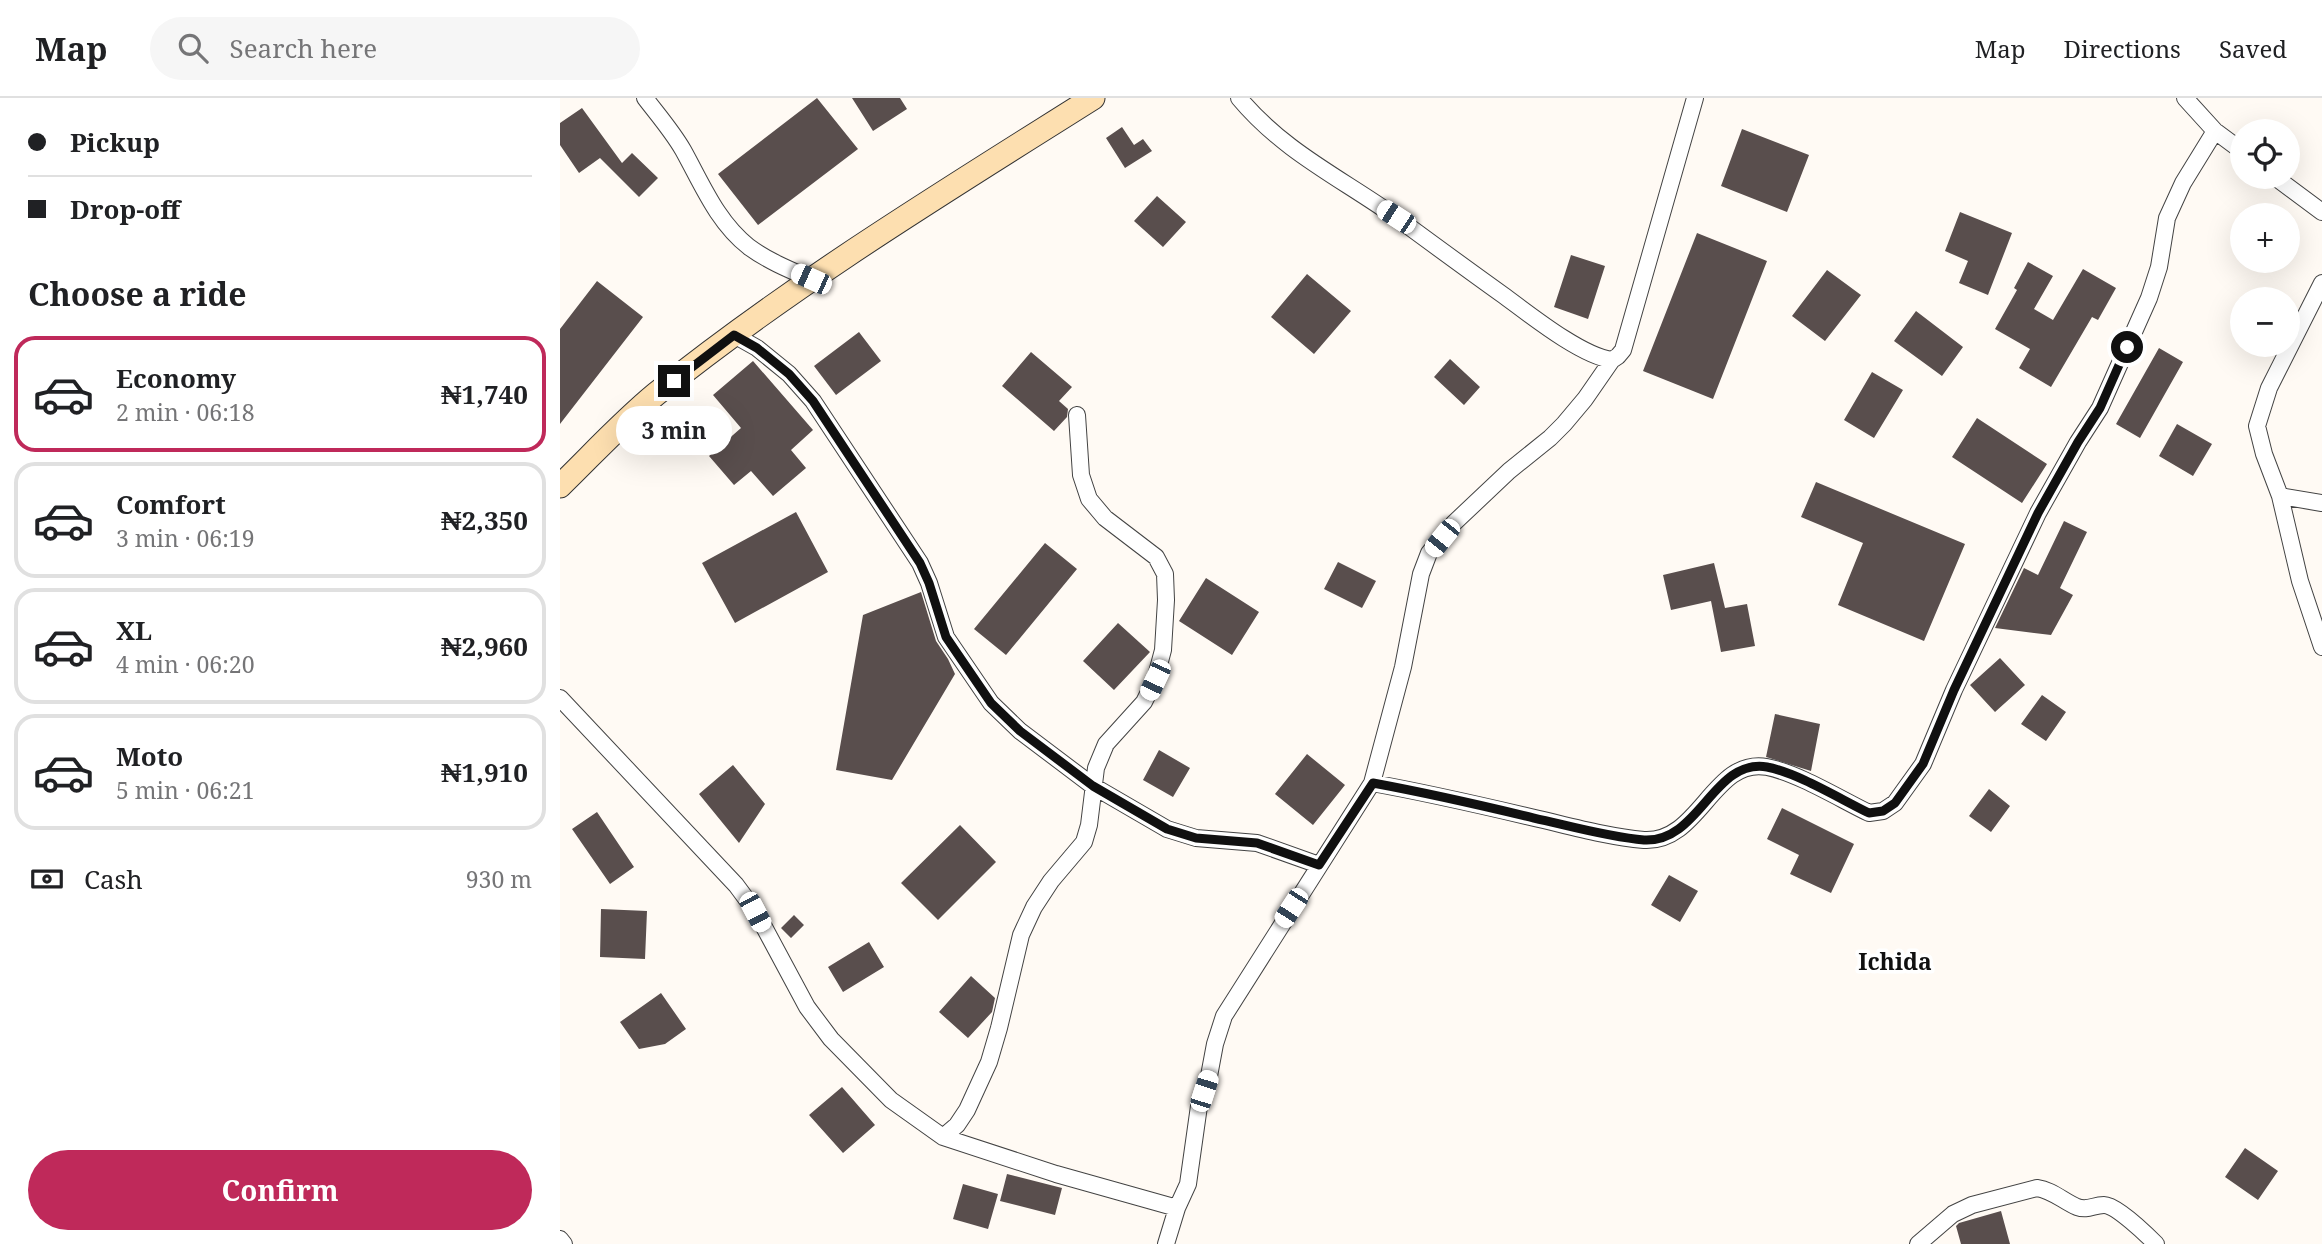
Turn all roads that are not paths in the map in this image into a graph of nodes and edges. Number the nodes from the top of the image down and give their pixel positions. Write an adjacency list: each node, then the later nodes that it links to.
1 (645, 98): 10 (street)
2 (1093, 98): 10 (main road)
3 (1239, 98): 13 (street)
4 (1695, 98): 13 (street)
5 (2185, 98): 6 (street)
6 (2215, 131): 7 (street); 20 (street)
7 (2230, 142)
8 (2290, 189): 9 (street)
9 (2322, 212)
10 (811, 279): 12 (main road)
11 (2322, 284): 16 (street)
12 (734, 335): 15 (main road); 21 (street)
13 (1612, 360): 20 (street)
14 (1077, 415): 21 (street)
15 (564, 476)
16 (2280, 496): 17 (street); 18 (street)
17 (2322, 503)
18 (2322, 647)
19 (560, 698): 23 (street)
20 (1373, 783): 22 (street)
21 (1093, 786): 22 (street); 23 (street)
22 (1319, 865): 24 (street)
23 (943, 1137): 24 (street)
24 (1177, 1208): 27 (street)
25 (560, 1239): 26 (street)
26 (564, 1244)
27 (1166, 1244)
28 (1918, 1244): 29 (street)
29 (2156, 1244)

